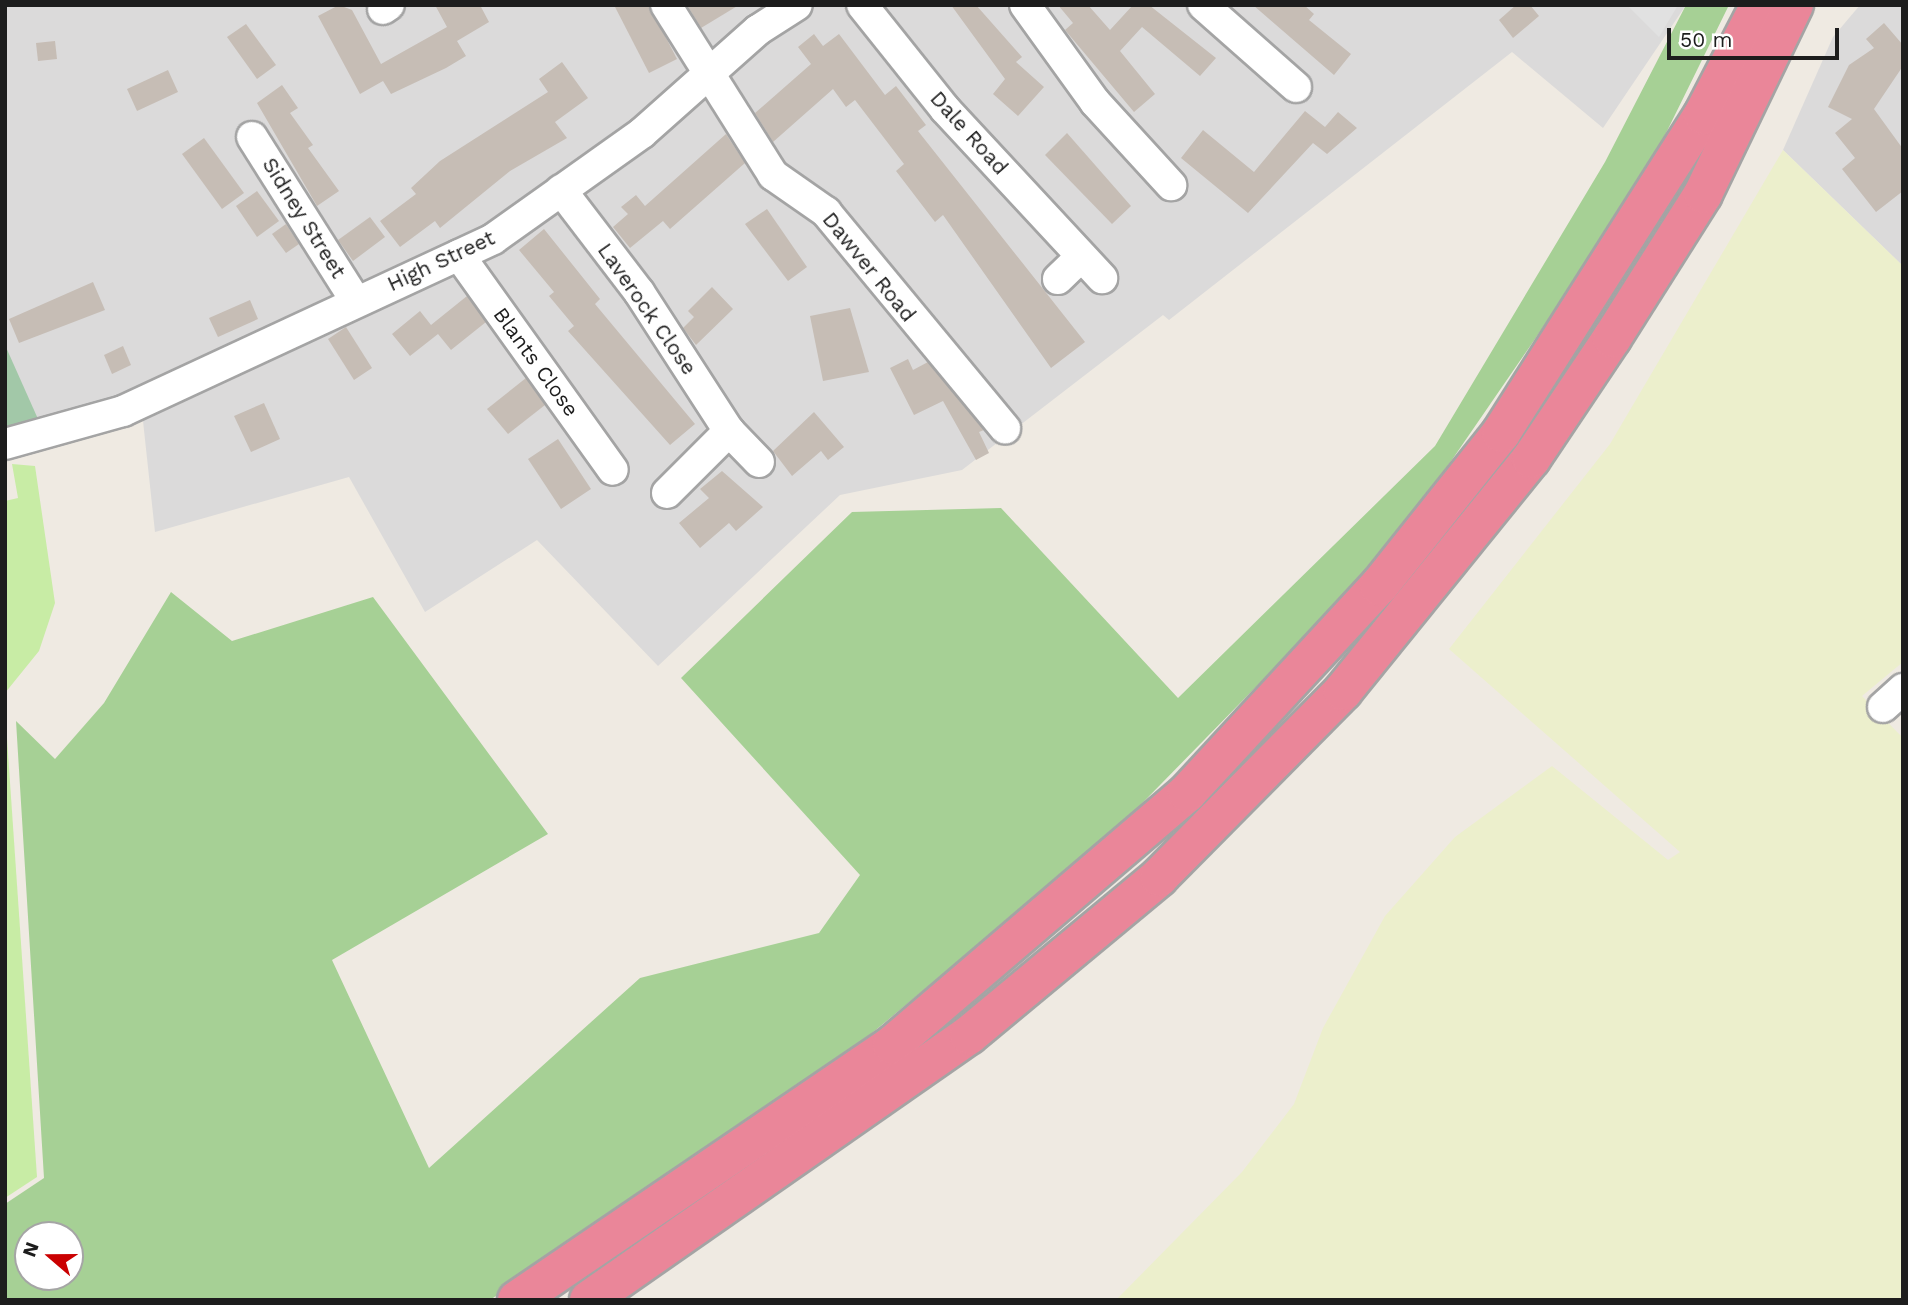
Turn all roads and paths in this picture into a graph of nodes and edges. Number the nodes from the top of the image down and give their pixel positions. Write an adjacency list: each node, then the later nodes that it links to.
1 (666, 5): 8 (street, Dawver Road)
2 (797, 5): 8 (street, High Street)
3 (862, 5): 14 (street, Dale Road)
4 (1025, 5): 11 (street)
5 (1203, 5): 9 (street)
6 (1760, 5): 24 (highway)
7 (1794, 5): 25 (highway)
8 (706, 77): 12 (street, High Street); 18 (street, Dawver Road)
9 (1274, 81)
10 (253, 137): 17 (street, Sidney Street)
11 (1171, 185)
12 (561, 190): 13 (street, High Street); 19 (street, Laverock Close)
13 (459, 255): 17 (street, High Street); 22 (street, Blants Close)
14 (1081, 257): 15 (street, Dale Road); 16 (street)
15 (1102, 278)
16 (1058, 279)
17 (355, 300): 20 (street, High Street)
18 (1005, 428)
19 (729, 430): 21 (street, Laverock Close); 23 (street)
20 (5, 443)
21 (759, 462)
22 (613, 470)
23 (667, 492)
24 (517, 1300)
25 (589, 1300)

